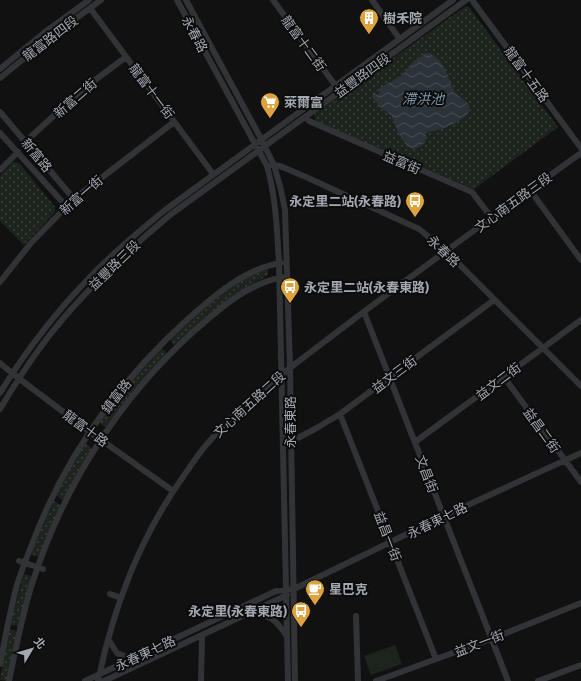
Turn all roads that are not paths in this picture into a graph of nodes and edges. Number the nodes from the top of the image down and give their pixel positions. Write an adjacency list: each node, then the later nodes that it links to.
1 (89, 0): 13 (street, 龍富路四段)
2 (101, 0): 10 (street, 龍富路四段)
3 (177, 0): 22 (street, 永春路)
4 (186, 0): 20 (street, 永春路)
5 (273, 0): 15 (street, 龍富十二街)
6 (372, 0): 11 (street)
7 (453, 0): 11 (street, 益豐路四段)
8 (466, 0): 17 (street, 益豐路四段)
9 (472, 0): 24 (street, 龍富十五路)
10 (90, 8): 12 (street, 龍富十一街); 14 (street, 龍富路四段)
11 (399, 38): 15 (street, 益豐路四段)
12 (126, 57): 18 (street, 龍富十一街); 21 (street, 新富二街)
13 (0, 69)
14 (0, 78)
15 (335, 85): 20 (street, 益豐路四段)
16 (0, 112): 21 (street, 新富路)
17 (305, 117): 23 (street, 益豐路四段); 35 (street, 益富街)
18 (174, 122): 31 (street, 龍富十一街); 33 (street, 新富一街)
19 (0, 133): 26 (street, 新富路)
20 (261, 139): 22 (street, 益豐路四段); 23 (street, 永春路)
21 (25, 142): 33 (street, 新富路)
22 (255, 144): 25 (street, 永春路); 31 (street, 益豐路三段)
23 (265, 146): 25 (street, 益豐路四段); 28 (street, 永春路)
24 (581, 148)
25 (258, 150): 29 (street, 永春路); 55 (street, 益豐路三段)
26 (18, 152): 30 (street); 34 (street, 新富路)
27 (581, 153): 32 (street, 文心南五路三段)
28 (274, 165): 29 (street, 永春路); 36 (street, 永春路); 38 (street, 永春東路)
29 (267, 166): 39 (street, 永春東路)
30 (0, 170)
31 (213, 174): 51 (street, 益豐路三段)
32 (530, 190): 35 (street, 文心南五路三段); 37 (street)
33 (74, 199): 34 (street, 新富一街)
34 (66, 206): 42 (street, 新富一街)
35 (491, 217): 36 (street, 文心南五路三段)
36 (446, 251): 43 (street, 永春路); 44 (street, 文心南五路二段)
37 (581, 260)
38 (287, 262): 39 (street, 鎮富路); 40 (street, 永春東路)
39 (279, 263): 41 (street, 永春東路); 46 (street, 鎮富路)
40 (287, 275): 41 (street, 鎮富路); 50 (street, 永春東路)
41 (279, 277): 48 (street, 鎮富路); 52 (street, 永春東路)
42 (0, 282)
43 (494, 300): 47 (street, 永春路); 53 (street, 益文三街)
44 (364, 312): 50 (street, 文心南五路二段); 53 (street, 文昌街)
45 (581, 320): 47 (street, 益文二街)
46 (163, 342): 48 (street); 60 (street, 鎮富路)
47 (543, 348): 54 (street, 益文二街); 56 (street, 永春路)
48 (173, 352): 61 (street, 鎮富路)
49 (0, 363): 51 (street, 龍富十路)
50 (290, 368): 52 (street, 文心南五路二段); 62 (street, 永春東路)
51 (13, 374): 55 (street, 龍富十路); 57 (street, 益豐路三段)
52 (282, 374): 67 (street, 文心南五路二段); 75 (street, 永春東路)
53 (390, 377): 59 (street, 益文三街); 63 (street, 文昌街)
54 (504, 377): 63 (street, 益文二街); 65 (street, 益昌二街)
55 (19, 378): 58 (street, 益豐路三段); 60 (street, 龍富十路)
56 (581, 386)
57 (0, 393)
58 (0, 409)
59 (340, 414): 62 (street, 益文三街); 71 (street, 益昌一街)
60 (90, 432): 61 (street, 龍富十路); 68 (street, 鎮富路)
61 (101, 439): 67 (street, 龍富十路); 69 (street, 鎮富路)
62 (290, 442): 74 (street, 永春東路)
63 (415, 442): 70 (street, 文昌街)
64 (581, 453): 65 (street, 永春東七路)
65 (564, 460): 66 (street, 益昌二街); 70 (street, 永春東七路)
66 (581, 482)
67 (173, 491): 77 (street, 文心南五路二段)
68 (52, 498): 69 (street); 72 (street, 鎮富路)
69 (65, 503): 73 (street, 鎮富路)
70 (444, 516): 71 (street, 永春東七路); 86 (street, 文昌街)
71 (390, 542): 74 (street, 永春東七路); 88 (street, 益昌一街)
72 (22, 562): 73 (street); 81 (street, 鎮富路)
73 (40, 569): 82 (street, 鎮富路)
74 (294, 589): 75 (street, 永春東七路); 98 (street, 永春東路)
75 (286, 593): 79 (street, 永春東七路); 84 (street, 永春東路); 87 (street, 永春東七路)
76 (110, 594): 77 (street)
77 (120, 598): 85 (street, 文心南五路二段)
78 (581, 604): 86 (street, 益文一街)
79 (251, 613): 83 (street, 永春東七路); 84 (street)
80 (356, 616): 99 (street)
81 (8, 626): 82 (street); 89 (street, 鎮富路)
82 (20, 629): 92 (street, 鎮富路)
83 (202, 636): 95 (street, 永春東七路); 96 (street)
84 (287, 637): 97 (street, 永春東路)
85 (108, 639): 87 (street); 91 (street, 文心南五路二段)
86 (491, 639): 88 (street, 益文一街); 101 (street, 文昌街)
87 (131, 659): 91 (street, 永春東七路)
88 (436, 659): 100 (street, 益文一街)
89 (0, 664)
90 (581, 665): 102 (street)
91 (100, 674): 93 (street, 永春東七路); 94 (street, 文心南五路二段)
92 (10, 681)
93 (85, 681)
94 (98, 681)
95 (104, 681)
96 (201, 681)
97 (288, 681)
98 (295, 681)
99 (358, 681)
100 (376, 681)
101 (508, 681)
102 (538, 681)

